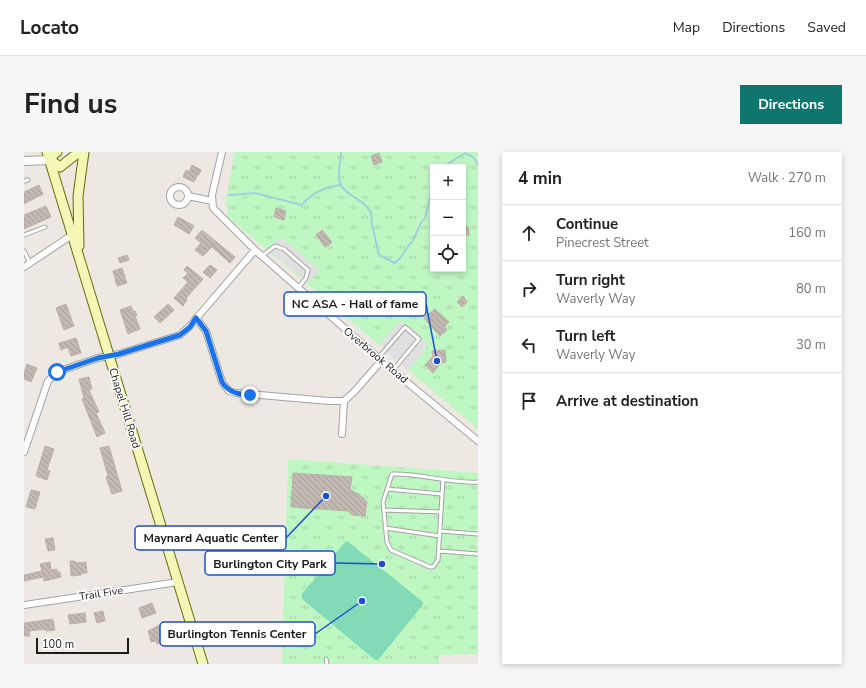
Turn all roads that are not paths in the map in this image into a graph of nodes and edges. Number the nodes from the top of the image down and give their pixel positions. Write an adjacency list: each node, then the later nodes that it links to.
1 (57, 152): 5 (main road)
2 (79, 152): 5 (main road)
3 (84, 152): 17 (main road)
4 (222, 152): 10 (street)
5 (49, 156): 6 (street); 13 (main road, Chapel Hill Road)
6 (24, 161)
7 (28, 180): 8 (lane)
8 (24, 181)
9 (188, 196): 10 (street)
10 (212, 201): 14 (street, Overbrook Road)
11 (44, 227): 12 (lane)
12 (24, 235)
13 (72, 235): 17 (main road, Chapel Hill Road); 18 (street)
14 (255, 250): 16 (street, Overbrook Road); 21 (street)
15 (24, 251): 18 (lane)
16 (262, 256): 20 (street, Overbrook Road); 20 (lane)
17 (79, 258): 22 (main road, Chapel Hill Road)
18 (30, 263): 19 (street)
19 (24, 267)
20 (298, 288): 23 (street, Overbrook Road)
21 (196, 318): 22 (street); 25 (street)
22 (109, 356): 28 (street); 41 (main road, Chapel Hill Road)
23 (380, 359): 24 (street, Overbrook Road); 24 (lane); 25 (street)
24 (393, 370): 27 (street, Overbrook Road)
25 (344, 401): 26 (street)
26 (342, 434)
27 (478, 441)
28 (24, 452)
29 (443, 479): 30 (lane); 31 (lane); 32 (lane)
30 (478, 482)
31 (387, 490): 32 (lane); 33 (lane)
32 (442, 494): 34 (lane)
33 (384, 510): 34 (lane); 35 (lane)
34 (441, 512): 36 (lane)
35 (385, 528): 38 (lane); 39 (lane)
36 (440, 531): 37 (lane); 38 (lane)
37 (478, 534)
38 (440, 536): 39 (lane)
39 (439, 551): 40 (lane)
40 (478, 554)
41 (178, 582): 42 (street, Trail Five); 44 (main road, Chapel Hill Road)
42 (24, 605)
43 (326, 659): 45 (lane)
44 (203, 664)
45 (327, 664)

